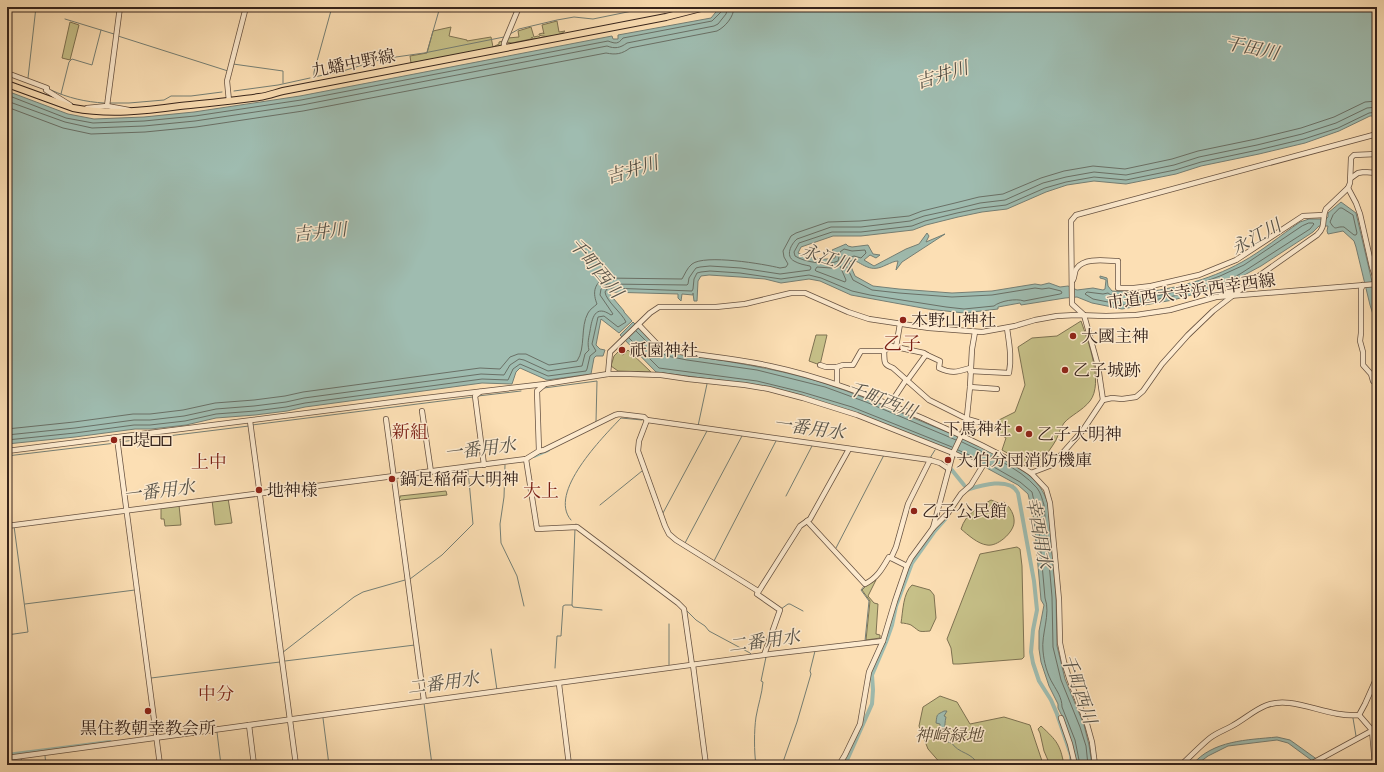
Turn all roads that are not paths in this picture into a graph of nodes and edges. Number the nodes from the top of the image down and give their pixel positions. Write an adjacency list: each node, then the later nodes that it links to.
1 (120, 7): 9 (street)
2 (246, 7): 8 (street)
3 (519, 7): 5 (street)
4 (705, 7): 5 (main road, 九蟠中野線)
5 (504, 48): 8 (main road, 九蟠中野線)
6 (7, 73): 10 (street)
7 (7, 84): 10 (main road, 九蟠中野線)
8 (229, 101): 12 (main road, 九蟠中野線)
9 (107, 106): 11 (street); 12 (street)
10 (73, 108): 11 (main road, 九蟠中野線)
11 (83, 110): 12 (main road, 九蟠中野線)
12 (132, 112)
13 (1377, 134): 19 (street)
14 (1377, 154): 16 (street)
15 (1377, 173): 16 (street)
16 (1350, 178): 17 (street)
17 (1348, 188): 18 (street); 20 (street)
18 (1324, 216): 19 (street); 22 (street)
19 (1071, 281): 25 (street)
20 (1377, 284): 21 (street, 市道西大寺浜西幸西線)
21 (1363, 285): 24 (street, 市道西大寺浜西幸西線); 40 (street)
22 (1242, 288): 23 (street); 24 (street)
23 (1216, 297): 24 (street, 市道西大寺浜西幸西線); 25 (street, 市道西大寺浜西幸西線)
24 (1230, 297): 44 (street)
25 (1084, 315): 28 (street, 市道西大寺浜西幸西線); 44 (street)
26 (900, 324): 27 (street, 市道西大寺浜西幸西線); 29 (street, 市道西大寺浜西幸西線); 30 (street)
27 (639, 325): 36 (street, 市道西大寺浜西幸西線); 39 (street)
28 (1007, 328): 29 (street, 市道西大寺浜西幸西線); 35 (street)
29 (975, 332): 35 (street)
30 (896, 347): 31 (street); 32 (street)
31 (884, 351): 34 (street); 37 (street)
32 (927, 355): 35 (street); 37 (street)
33 (820, 365): 34 (street)
34 (837, 367): 39 (street)
35 (970, 370): 41 (street)
36 (608, 374): 38 (street); 57 (street)
37 (907, 380): 45 (street); 49 (street)
38 (545, 384): 43 (street); 56 (street)
39 (837, 384): 45 (street)
40 (1377, 384)
41 (970, 387): 42 (street); 49 (street)
42 (997, 389)
43 (482, 391): 50 (street); 60 (street)
44 (1103, 400): 63 (street)
45 (890, 404): 52 (street)
46 (422, 411): 62 (street)
47 (386, 419): 64 (street)
48 (645, 419): 54 (street); 56 (street); 72 (street)
49 (967, 419): 51 (street); 52 (street)
50 (250, 424): 53 (street); 65 (street)
51 (990, 426)
52 (961, 436): 57 (street); 63 (street)
53 (118, 441): 55 (street); 66 (street)
54 (849, 448): 59 (street); 67 (street)
55 (7, 451)
56 (539, 451): 58 (street)
57 (954, 453): 61 (street); 69 (street)
58 (528, 458): 60 (street); 75 (street)
59 (930, 460): 61 (street); 70 (street)
60 (484, 464): 62 (street)
61 (949, 469): 69 (street)
62 (430, 471): 64 (street)
63 (1031, 473): 94 (street)
64 (394, 475): 65 (street); 78 (street)
65 (259, 493): 66 (street); 80 (street)
66 (126, 509): 68 (street); 84 (street)
67 (807, 521): 70 (street); 72 (street)
68 (7, 526)
69 (933, 528): 71 (street)
70 (890, 557): 71 (street)
71 (907, 566): 73 (street)
72 (758, 591): 74 (street)
73 (883, 641): 74 (street); 92 (street)
74 (764, 655): 75 (street)
75 (692, 664): 77 (street); 91 (street)
76 (1377, 677): 79 (street)
77 (559, 684): 78 (street); 90 (street)
78 (424, 700): 80 (street)
79 (1359, 714): 83 (street); 95 (street)
80 (289, 718): 82 (street); 89 (street)
81 (1061, 718): 93 (street)
82 (249, 725): 84 (street); 88 (street)
83 (1375, 729): 86 (street); 96 (street)
84 (157, 736): 85 (street); 87 (street)
85 (7, 758)
86 (1310, 764)
87 (160, 765)
88 (254, 765)
89 (296, 765)
90 (569, 765)
91 (706, 765)
92 (839, 765)
93 (1075, 765)
94 (1095, 765)
95 (1181, 765)
96 (1375, 765)

